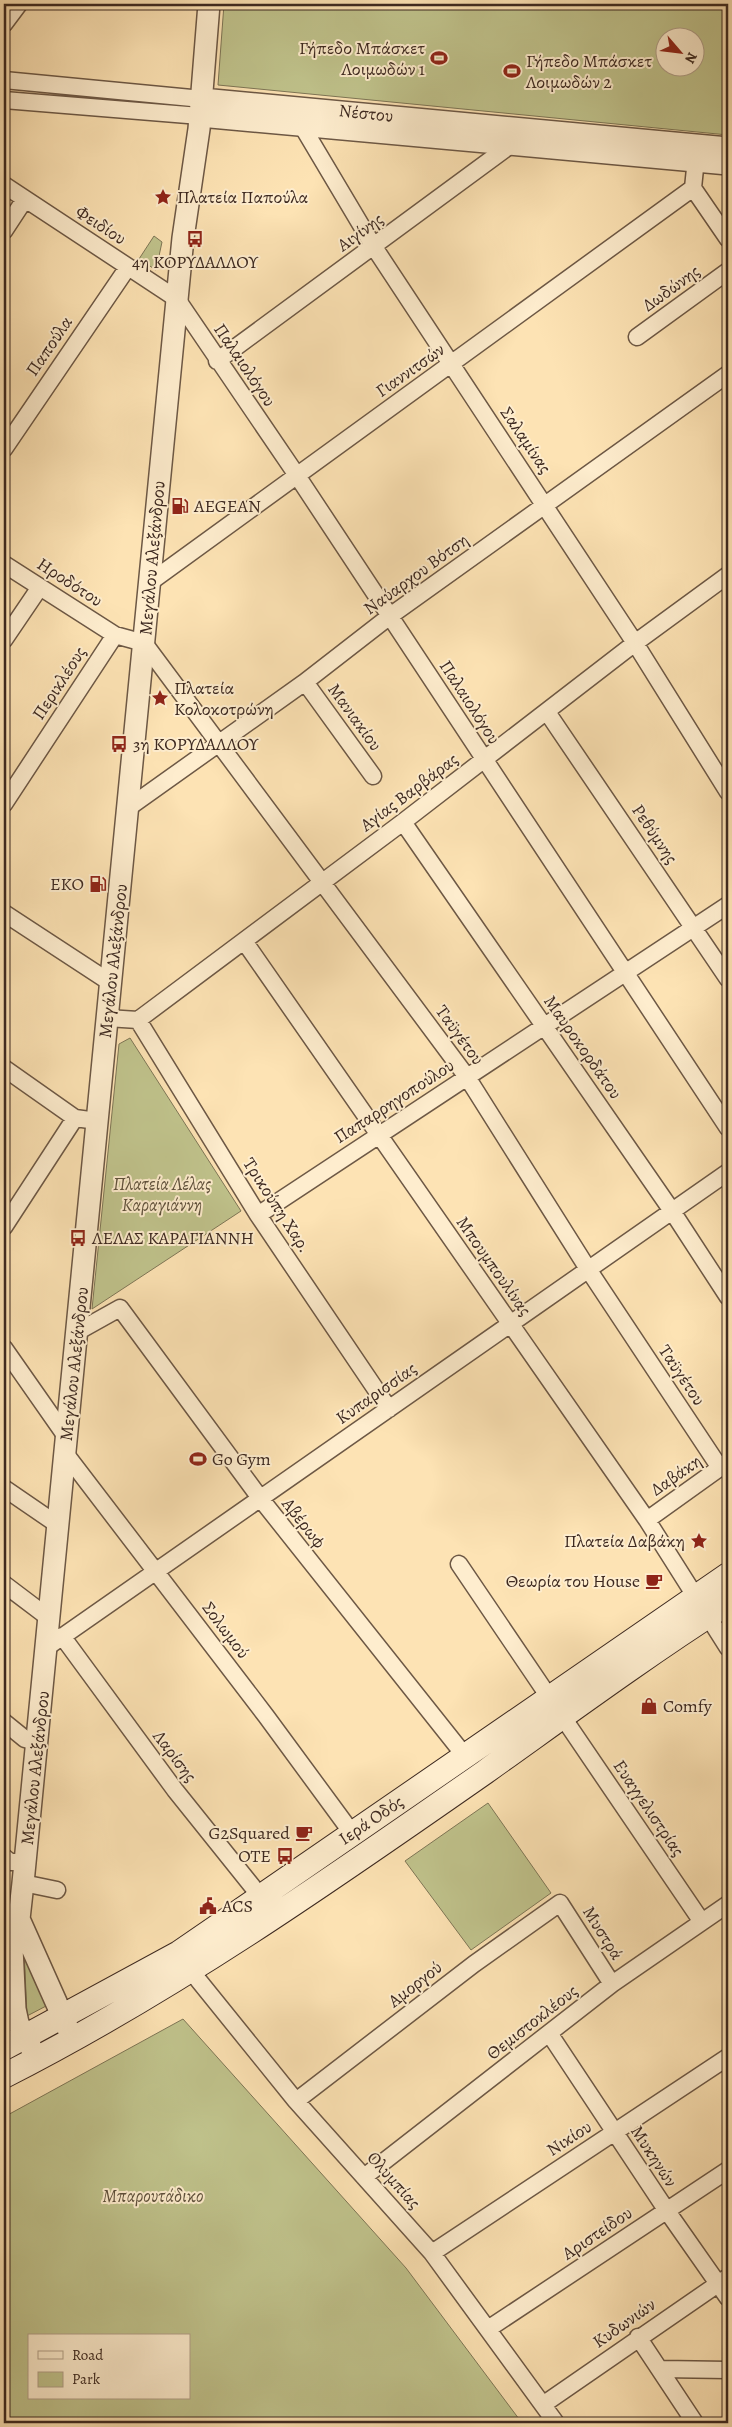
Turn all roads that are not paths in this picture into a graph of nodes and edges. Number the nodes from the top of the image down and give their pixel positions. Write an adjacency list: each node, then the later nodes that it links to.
1 (19, 4): 3 (street)
2 (209, 4): 6 (street, Μεγάλου Αλεξάνδρου)
3 (4, 24)
4 (4, 80): 6 (street, Νέστου)
5 (4, 100): 6 (street, Νέστου)
6 (201, 107): 7 (street, Νέστου); 20 (street, Μεγάλου Αλεξάνδρου)
7 (303, 116): 8 (street, Νέστου); 17 (street, Σαλαμίνας)
8 (513, 136): 10 (street, Νέστου); 17 (street, Αιγίνης)
9 (728, 148): 10 (street, Νέστου)
10 (696, 153): 11 (street, Νέστου); 13 (street)
11 (728, 164)
12 (4, 185): 14 (street, Φειδίου)
13 (693, 188): 16 (street); 23 (street, Γιαννιτσών)
14 (25, 199): 15 (street); 18 (street, Φειδίου)
15 (4, 231)
16 (728, 240)
17 (374, 247): 22 (street, Αιγίνης); 23 (street, Σαλαμίνας)
18 (128, 267): 20 (street, Φειδίου); 25 (street, Παπούλα)
19 (728, 271): 21 (street, Δωδώνης)
20 (177, 299): 22 (street, Παλαιολόγου); 30 (street, Μεγάλου Αλεξάνδρου)
21 (637, 338)
22 (217, 361): 26 (street, Παλαιολόγου)
23 (452, 365): 26 (street, Γιαννιτσών); 27 (street, Σαλαμίνας)
24 (728, 374): 27 (street, Ναύαρχου Βότση)
25 (4, 449)
26 (296, 474): 30 (street, Γιαννιτσών); 32 (street, Παλαιολόγου)
27 (545, 506): 32 (street, Ναύαρχου Βότση); 35 (street, Σαλαμίνας)
28 (4, 564): 31 (street, Ηροδότου)
29 (728, 575): 35 (street, Αγίας Βαρβάρας)
30 (149, 583): 36 (street, Μεγάλου Αλεξάνδρου)
31 (40, 587): 33 (street, Ηροδότου); 34 (street)
32 (390, 616): 37 (street, Ναύαρχου Βότση); 40 (street, Παλαιολόγου)
33 (115, 635): 36 (street); 43 (street, Περικλέους)
34 (4, 640)
35 (635, 642): 38 (street, Αγίας Βαρβάρας); 42 (street, Σαλαμίνας)
36 (144, 643): 39 (street, Ταϋγέτου); 44 (street, Μεγάλου Αλεξάνδρου)
37 (305, 682): 39 (street, Ναύαρχου Βότση); 41 (street, Μανιακίου)
38 (547, 712): 40 (street, Αγίας Βαρβάρας); 49 (street, Ρεθύμνης)
39 (220, 744): 44 (street, Ναύαρχου Βότση); 46 (street, Ταϋγέτου)
40 (484, 760): 45 (street, Αγίας Βαρβάρας); 51 (street, Παλαιολόγου)
41 (373, 776)
42 (728, 792)
43 (4, 804)
44 (128, 808): 53 (street, Μεγάλου Αλεξάνδρου)
45 (403, 822): 46 (street, Αγίας Βαρβάρας); 56 (street, Μαυροκορδάτου)
46 (323, 882): 50 (street, Αγίας Βαρβάρας); 58 (street, Ταϋγέτου)
47 (728, 905): 49 (street, Παπαρρηγοπούλου)
48 (4, 912): 53 (street)
49 (694, 927): 51 (street, Παπαρρηγοπούλου); 52 (street, Ρεθύμνης)
50 (244, 941): 55 (street, Αγίας Βαρβάρας); 62 (street, Μπουμπουλίνας)
51 (625, 973): 56 (street, Παπαρρηγοπούλου); 61 (street, Παλαιολόγου)
52 (728, 979)
53 (111, 983): 54 (street, Μεγάλου Αλεξάνδρου)
54 (107, 1018): 55 (street); 60 (street, Μεγάλου Αλεξάνδρου)
55 (138, 1020): 65 (street, Τρικούπη Χαρ.)
56 (544, 1026): 58 (street, Παπαρρηγοπούλου); 64 (street, Μαυροκορδάτου)
57 (4, 1068): 59 (street)
58 (467, 1077): 62 (street, Παπαρρηγοπούλου); 67 (street, Ταϋγέτου)
59 (75, 1118): 60 (street); 66 (street)
60 (98, 1121): 70 (street, Μεγάλου Αλεξάνδρου)
61 (728, 1128)
62 (379, 1135): 65 (street, Παπαρρηγοπούλου); 69 (street, Μπουμπουλίνας)
63 (728, 1172): 64 (street, Κυπαρισσίας)
64 (672, 1210): 67 (street, Κυπαρισσίας); 68 (street, Μαυροκορδάτου)
65 (258, 1215): 72 (street, Τρικούπη Χαρ.)
66 (4, 1227)
67 (588, 1270): 69 (street, Κυπαρισσίας); 74 (street, Ταϋγέτου)
68 (728, 1297)
69 (510, 1324): 72 (street, Κυπαρισσίας); 77 (street, Μπουμπουλίνας)
70 (77, 1332): 73 (street, Μεγάλου Αλεξάνδρου); 76 (street, Αβέρωφ)
71 (4, 1348): 73 (street, Σολωμού)
72 (389, 1408): 76 (street, Κυπαρισσίας)
73 (66, 1445): 78 (street, Μεγάλου Αλεξάνδρου); 80 (street, Σολωμού)
74 (724, 1465): 77 (street, Δαβάκη)
75 (4, 1488): 78 (street)
76 (260, 1498): 80 (street, Κυπαρισσίας); 93 (street, Αβέρωφ)
77 (647, 1520): 83 (street, Μπουμπουλίνας)
78 (58, 1525): 86 (street, Μεγάλου Αλεξάνδρου)
79 (459, 1564): 89 (street)
80 (156, 1571): 87 (street, Κυπαρισσίας); 94 (street, Σολωμού)
81 (728, 1575): 83 (main road, Ιερά Οδός)
82 (4, 1584): 86 (street)
83 (696, 1596): 85 (street, Μπουμπουλίνας); 89 (main road, Ιερά Οδός)
84 (728, 1603): 85 (main road, Ιερά Οδός)
85 (708, 1616): 88 (street, Μπουμπουλίνας); 90 (main road, Ιερά Οδός)
86 (49, 1618): 87 (street, Μεγάλου Αλεξάνδρου)
87 (54, 1642): 92 (street, Μεγάλου Αλεξάνδρου); 99 (street, Λαρίσης)
88 (728, 1648)
89 (549, 1697): 93 (main road, Ιερά Οδός)
90 (562, 1716): 102 (street, Ευαγγελιστρίας); 104 (main road, Ιερά Οδός)
91 (4, 1722): 92 (street)
92 (37, 1742): 96 (street, Μεγάλου Αλεξάνδρου)
93 (465, 1756): 94 (main road, Ιερά Οδός)
94 (352, 1833): 99 (main road, Ιερά Οδός)
95 (4, 1857): 96 (street)
96 (26, 1862): 97 (street, Μεγάλου Αλεξάνδρου)
97 (23, 1883): 98 (street); 103 (street, Μεγάλου Αλεξάνδρου)
98 (57, 1890)
99 (260, 1896): 106 (main road, Ιερά Οδός)
100 (560, 1902): 105 (street, Μυστρά); 114 (street, Αμοργού)
101 (728, 1904): 102 (street, Θεμιστοκλέους)
102 (702, 1922): 105 (street, Θεμιστοκλέους)
103 (11, 1923): 106 (street); 108 (street, Μεγάλου Αλεξάνδρου)
104 (191, 1971): 109 (main road, Ιερά Οδός); 114 (street, Ολυμπίας)
105 (612, 1984): 107 (street, Θεμιστοκλέους)
106 (63, 2018): 108 (main road, Ιερά Οδός); 109 (street)
107 (549, 2033): 115 (street, Μυκηνών); 117 (street, Θεμιστοκλέους)
108 (26, 2038): 110 (main road, Ιερά Οδός); 112 (street, Μεγάλου Αλεξάνδρου)
109 (73, 2041): 112 (main road, Ιερά Οδός)
110 (4, 2048)
111 (728, 2057): 115 (street, Νικίου)
112 (37, 2059): 113 (main road, Ιερά Οδός)
113 (4, 2076)
114 (296, 2101): 117 (street, Ολυμπίας)
115 (614, 2132): 118 (street, Μυκηνών); 119 (street, Νικίου)
116 (728, 2170): 118 (street, Αριστείδου)
117 (364, 2177): 119 (street, Ολυμπίας)
118 (666, 2211): 120 (street, Μυκηνών); 122 (street, Αριστείδου)
119 (432, 2253): 122 (street, Ολυμπίας)
120 (723, 2280): 121 (street, Μυκηνών); 123 (street, Κυδωνιών)
121 (728, 2298)
122 (488, 2330): 126 (street, Ολυμπίας)
123 (638, 2337): 124 (street); 126 (street, Κυδωνιών)
124 (661, 2369): 125 (street); 128 (street)
125 (728, 2370)
126 (544, 2404): 127 (street, Ολυμπίας)
127 (556, 2423)
128 (695, 2423)

